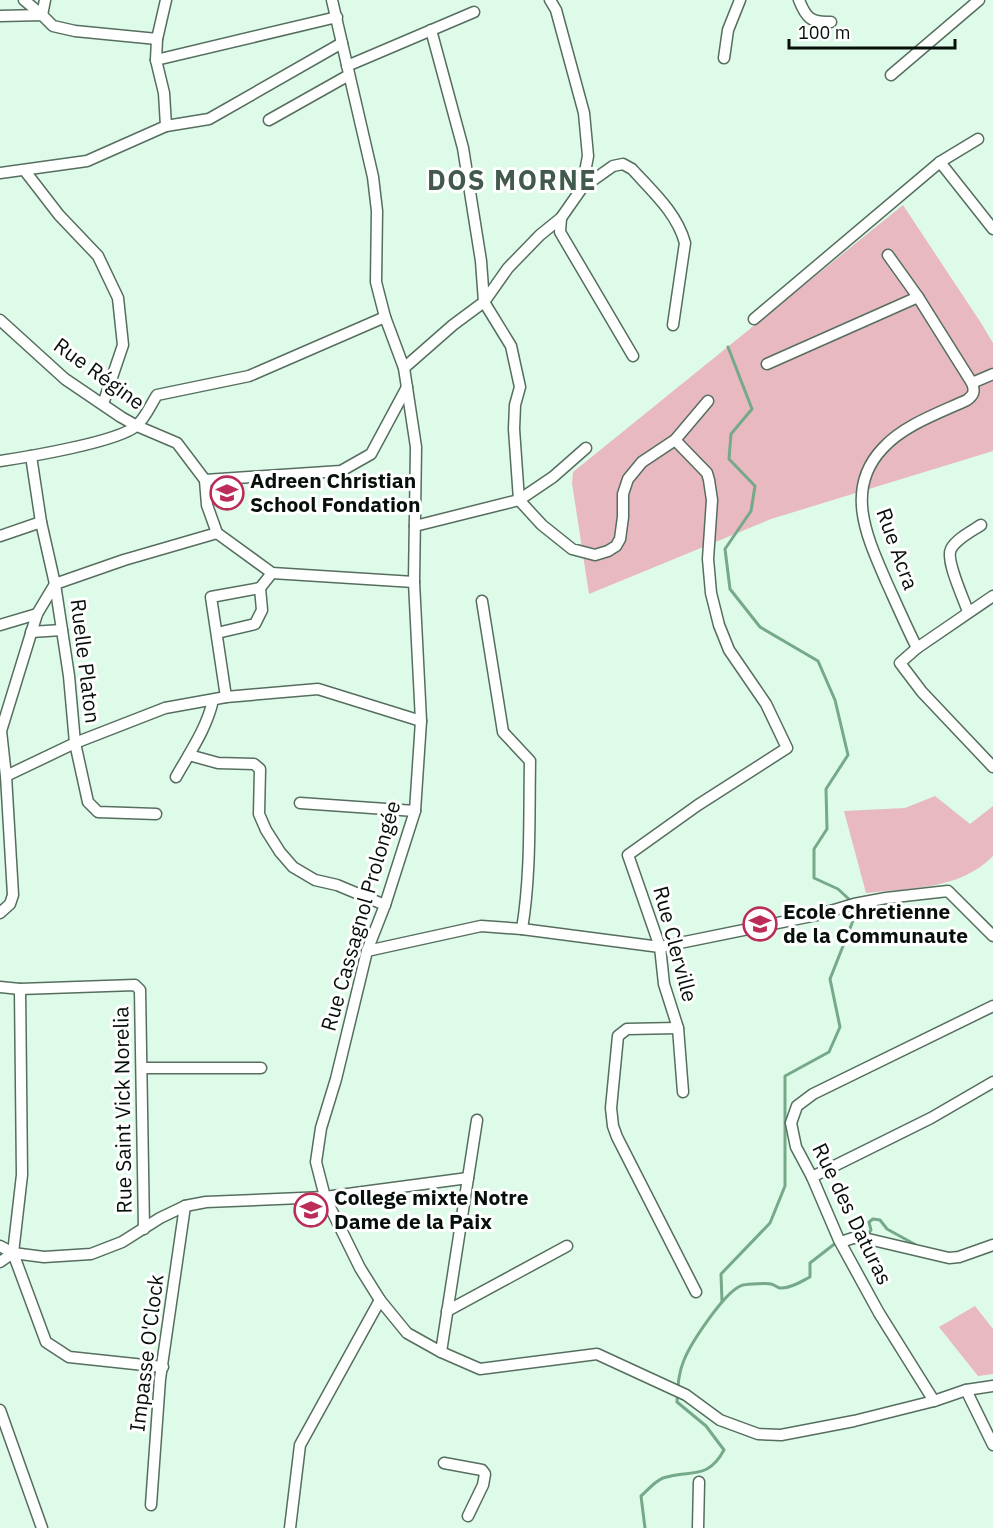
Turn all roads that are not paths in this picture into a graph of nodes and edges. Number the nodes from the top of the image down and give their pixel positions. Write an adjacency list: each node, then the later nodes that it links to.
1 (24, 0): 10 (street)
2 (45, 0): 10 (street)
3 (166, 0): 15 (street)
4 (332, 0): 12 (street, Rue Cassagnol Prolongée)
5 (550, 0): 27 (street)
6 (740, 0): 17 (street)
7 (799, 0): 13 (street)
8 (979, 0): 20 (street)
9 (474, 12): 14 (street)
10 (42, 15): 11 (street); 15 (street)
11 (0, 16)
12 (337, 17): 16 (street, Rue Cassagnol Prolongée); 18 (street)
13 (831, 22)
14 (431, 30): 19 (street); 32 (street)
15 (157, 39): 18 (street)
16 (342, 43): 19 (street, Rue Cassagnol Prolongée); 22 (street)
17 (724, 58)
18 (156, 60): 22 (street)
19 (348, 71): 21 (street); 33 (street, Rue Cassagnol Prolongée)
20 (891, 75)
21 (268, 120)
22 (166, 126): 25 (street)
23 (978, 139): 24 (street)
24 (940, 162): 29 (street); 35 (street)
25 (25, 171): 26 (street); 44 (street)
26 (0, 173)
27 (582, 188): 28 (street); 36 (street)
28 (561, 218): 32 (street); 37 (street)
29 (993, 229)
30 (888, 255): 31 (street)
31 (918, 297): 38 (street); 41 (street)
32 (484, 302): 39 (street); 51 (street)
33 (386, 317): 39 (street, Rue Cassagnol Prolongée); 45 (street)
34 (0, 320): 44 (street, Rue Régine)
35 (754, 320)
36 (673, 325)
37 (633, 356)
38 (767, 364)
39 (404, 368): 42 (street, Rue Cassagnol Prolongée)
40 (993, 374): 41 (street)
41 (972, 383): 69 (street, Rue Acra)
42 (407, 387): 50 (street); 54 (street, Rue Cassagnol Prolongée)
43 (708, 401): 46 (street)
44 (104, 404): 45 (street, Rue Régine)
45 (137, 426): 48 (street); 50 (street, Rue Régine)
46 (675, 440): 51 (street); 85 (street, Rue Clerville)
47 (586, 448): 51 (street)
48 (31, 456): 49 (street); 52 (street, Ruelle Platon)
49 (0, 461)
50 (205, 480): 55 (street)
51 (519, 500): 54 (street)
52 (41, 522): 56 (street); 59 (street, Ruelle Platon)
53 (981, 525): 63 (street)
54 (415, 526): 58 (street, Rue Cassagnol Prolongée)
55 (217, 533): 57 (street); 59 (street)
56 (0, 536)
57 (272, 573): 58 (street); 60 (street)
58 (414, 582): 72 (street, Rue Cassagnol Prolongée)
59 (55, 584): 64 (street); 66 (street, Ruelle Platon)
60 (260, 588): 68 (street); 68 (street)
61 (993, 596): 63 (street)
62 (482, 602): 83 (street)
63 (968, 612): 69 (street)
64 (37, 614): 65 (street); 67 (street)
65 (0, 625)
66 (62, 630): 67 (street); 73 (street, Ruelle Platon)
67 (31, 632): 76 (street)
68 (217, 633): 70 (street)
69 (917, 648): 75 (street)
70 (226, 697): 71 (street); 72 (street)
71 (213, 699): 73 (street); 74 (street)
72 (421, 721): 79 (street, Rue Cassagnol Prolongée)
73 (75, 743): 76 (street); 80 (street, Ruelle Platon)
74 (189, 755): 77 (street); 81 (street)
75 (993, 766)
76 (6, 776): 82 (street)
77 (176, 777)
78 (300, 803): 79 (street)
79 (415, 811): 81 (street, Rue Cassagnol Prolongée)
80 (156, 814)
81 (385, 905): 86 (street, Rue Cassagnol Prolongée)
82 (0, 913)
83 (522, 929): 85 (street); 86 (street)
84 (993, 936): 85 (street)
85 (660, 947): 90 (street, Rue Clerville)
86 (367, 951): 98 (street, Rue Cassagnol Prolongée)
87 (0, 987): 88 (street, Rue Saint Vick Norelia)
88 (20, 989): 91 (street, Rue Saint Vick Norelia); 105 (street)
89 (993, 1006): 96 (street, Rue des Daturas)
90 (678, 1028): 94 (street, Rue Clerville); 107 (street)
91 (142, 1068): 92 (street); 100 (street, Rue Saint Vick Norelia)
92 (261, 1068)
93 (993, 1082): 96 (street)
94 (683, 1092)
95 (477, 1120): 97 (street)
96 (812, 1177): 101 (street, Rue des Daturas)
97 (468, 1178): 98 (street); 109 (street)
98 (326, 1197): 99 (street); 108 (street, Rue Cassagnol Prolongée)
99 (185, 1206): 100 (street); 111 (street, Impasse O'Clock)
100 (144, 1228): 105 (street)
101 (841, 1242): 102 (street); 114 (street, Rue des Daturas)
102 (993, 1245)
103 (0, 1246): 105 (street)
104 (567, 1246): 109 (street)
105 (13, 1253): 106 (street); 111 (street)
106 (0, 1262)
107 (696, 1292)
108 (380, 1300): 110 (street, Rue Cassagnol Prolongée); 122 (street)
109 (447, 1311): 110 (street)
110 (441, 1352): 114 (street, Rue Cassagnol Prolongée)
111 (163, 1367): 119 (street, Impasse O'Clock)
112 (993, 1386): 113 (street)
113 (966, 1390): 114 (street); 116 (street)
114 (934, 1401)
115 (0, 1410): 121 (street)
116 (993, 1445)
117 (444, 1463): 120 (street)
118 (699, 1482): 123 (street)
119 (151, 1505)
120 (468, 1516)
121 (42, 1528)
122 (290, 1528)
123 (698, 1528)

